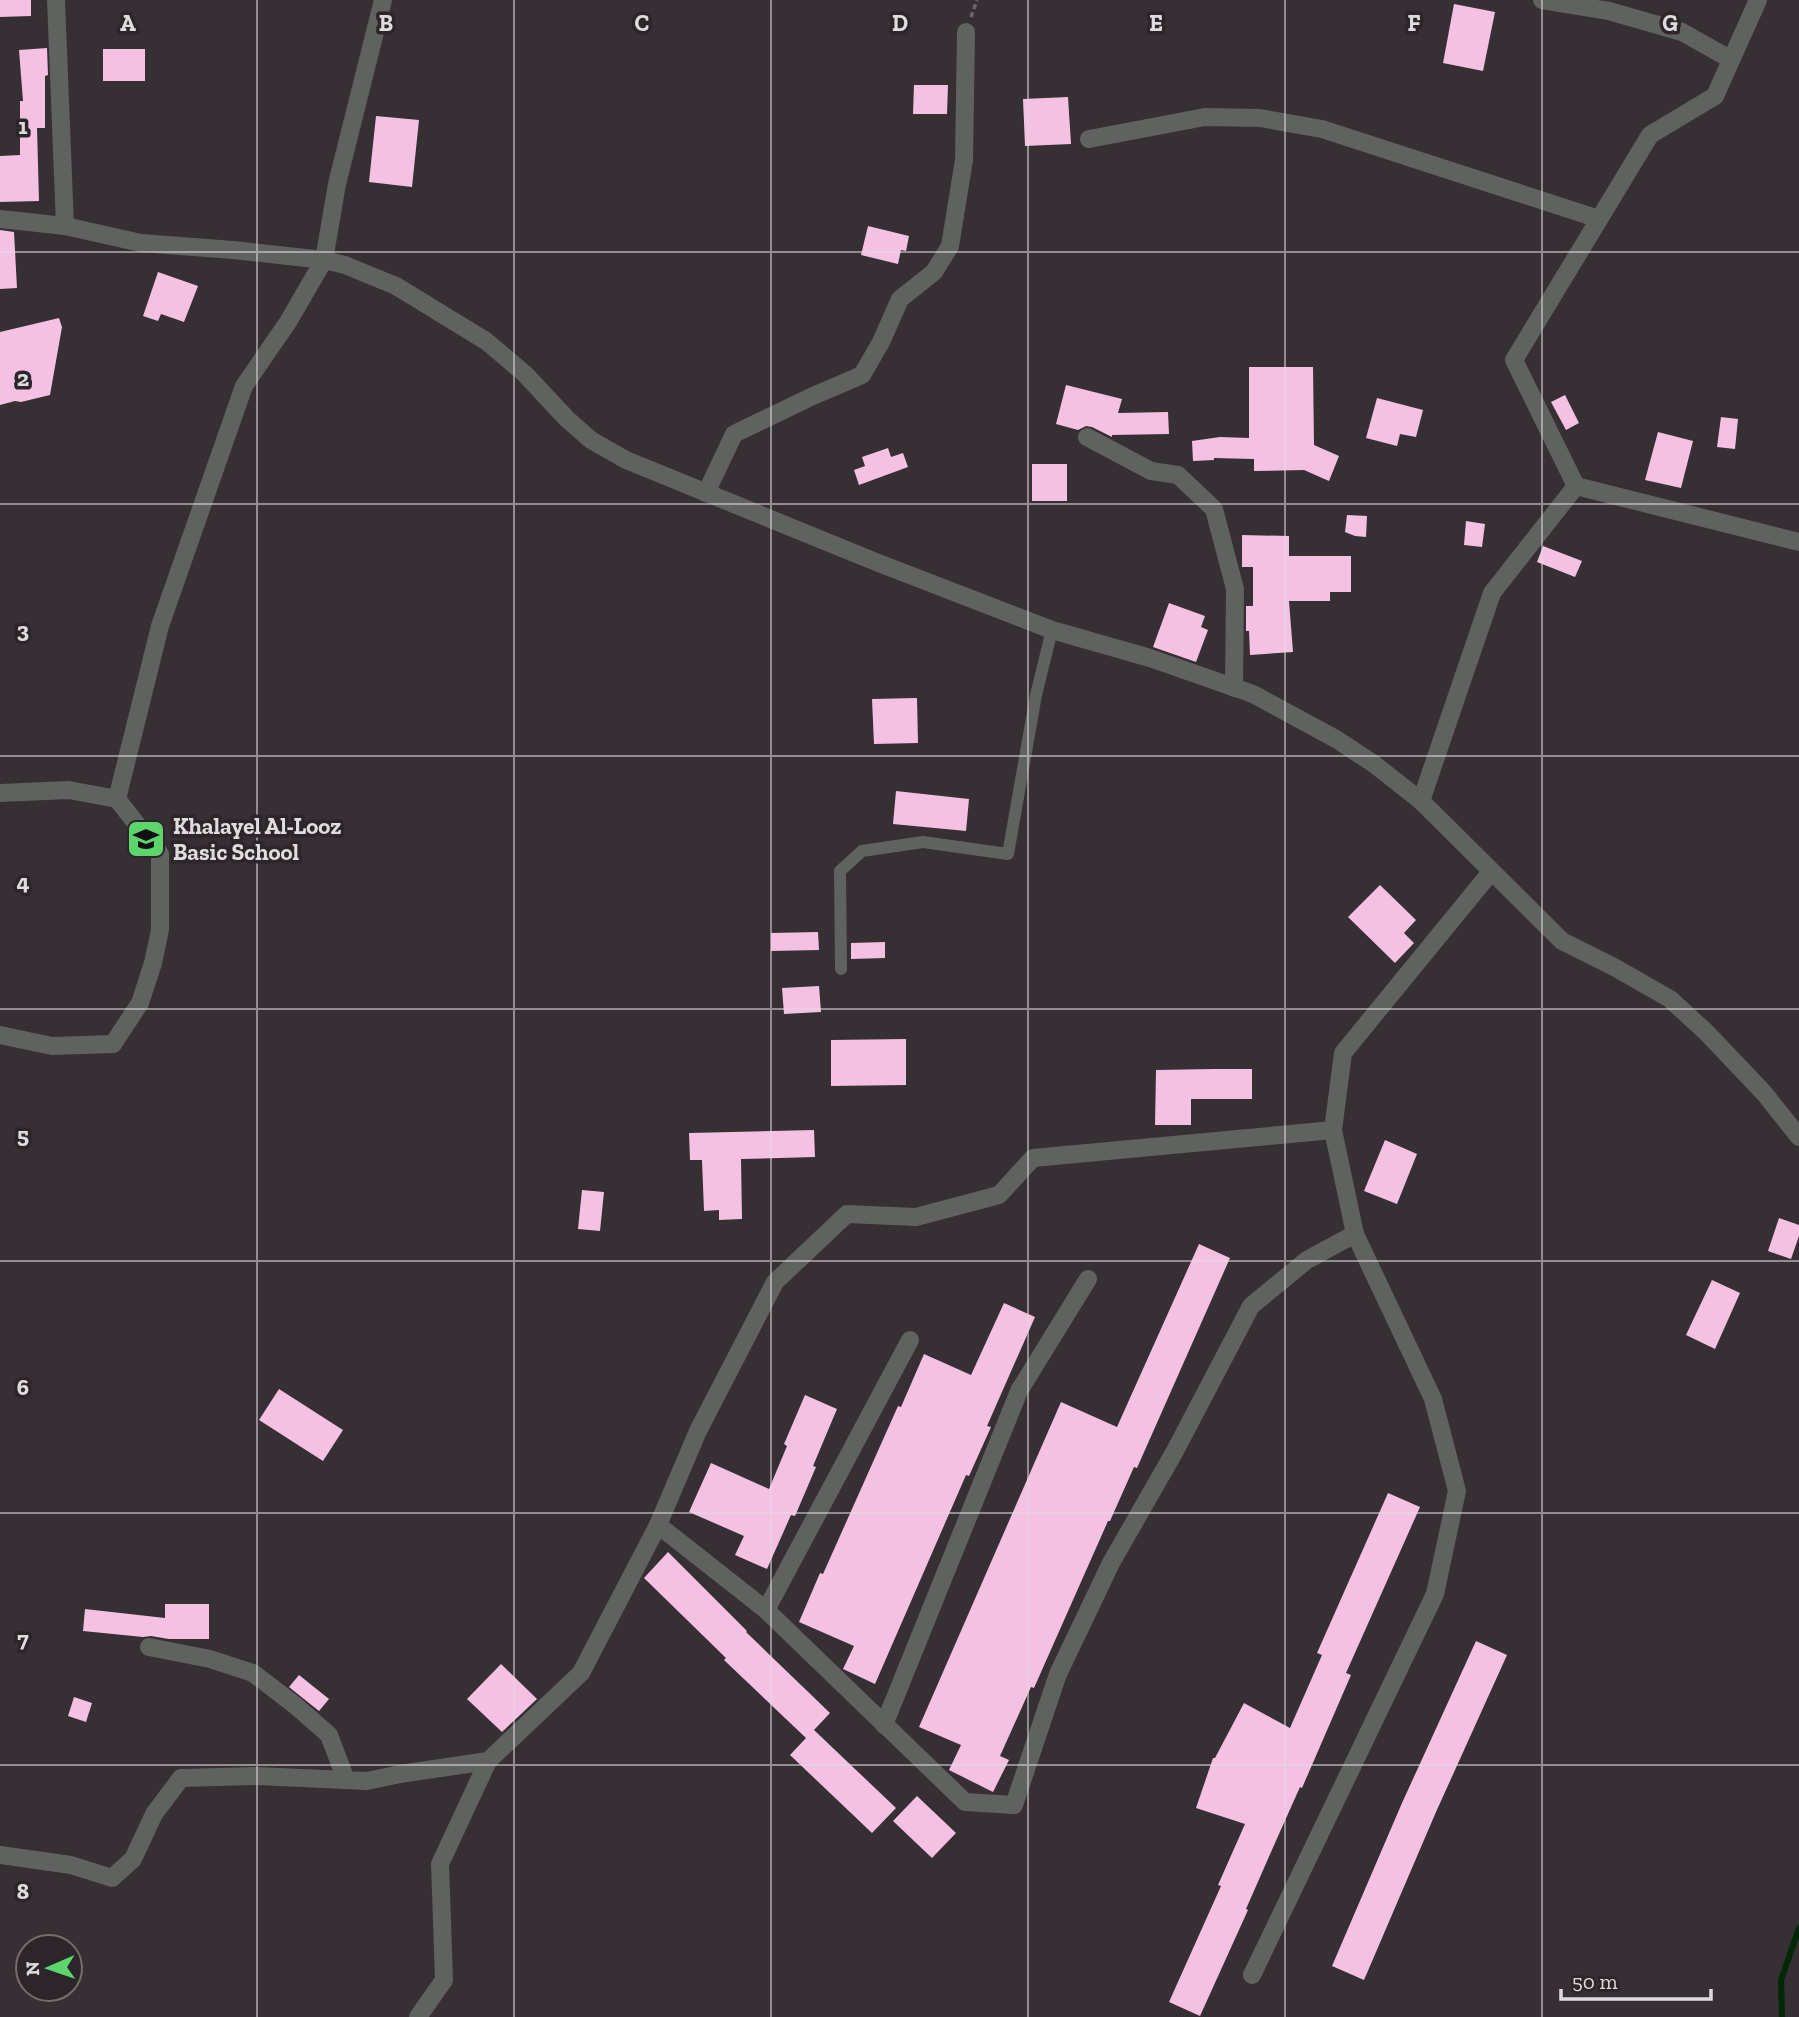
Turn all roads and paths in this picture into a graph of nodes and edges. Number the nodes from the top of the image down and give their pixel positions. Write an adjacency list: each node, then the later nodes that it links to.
1 (56, 0): 10 (street)
2 (383, 0): 11 (street)
3 (1542, 0): 6 (street)
4 (1758, 0): 6 (street)
5 (966, 32): 14 (street)
6 (1730, 59): 9 (street)
7 (1089, 139): 9 (street)
8 (0, 219): 10 (street)
9 (1598, 219): 13 (street)
10 (65, 226): 11 (street)
11 (324, 260): 14 (street); 19 (street)
12 (1087, 437): 17 (street)
13 (1576, 486): 15 (street); 20 (street)
14 (706, 493): 16 (street)
15 (1799, 542)
16 (1052, 630): 17 (street); 22 (lane)
17 (1234, 688): 20 (street)
18 (0, 793): 19 (street)
19 (117, 799): 23 (street)
20 (1421, 802): 21 (street)
21 (1491, 872): 24 (street); 25 (street)
22 (841, 969)
23 (0, 1035)
24 (1333, 1129): 26 (street); 29 (street)
25 (1799, 1137)
26 (1354, 1234): 32 (street); 36 (street)
27 (1088, 1279): 32 (street)
28 (910, 1340): 30 (street)
29 (658, 1525): 30 (street); 33 (street)
30 (766, 1610): 32 (street)
31 (149, 1647): 34 (street)
32 (884, 1725)
33 (488, 1761): 34 (street); 37 (street)
34 (346, 1780): 35 (street)
35 (0, 1855)
36 (1252, 1975)
37 (418, 2017)

